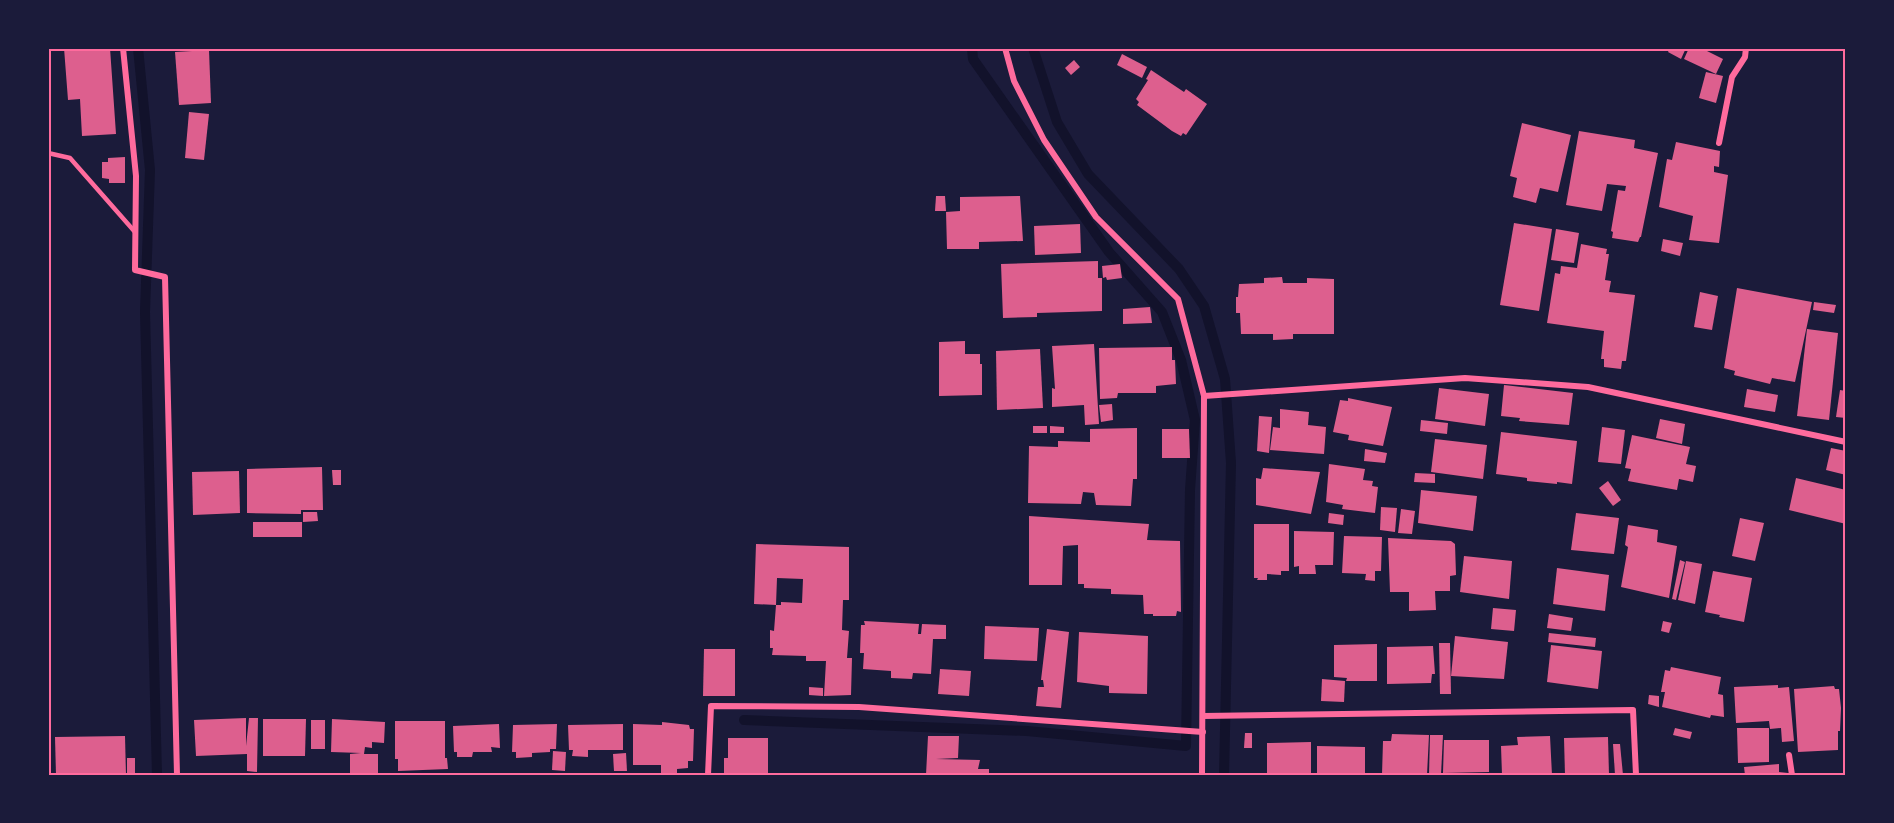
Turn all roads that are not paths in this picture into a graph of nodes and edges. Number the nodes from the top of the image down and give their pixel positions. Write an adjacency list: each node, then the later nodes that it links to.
1 (123, 48): 6 (street)
2 (1005, 48): 7 (street)
3 (1746, 48): 4 (street)
4 (1719, 143)
5 (48, 153): 6 (lane)
6 (135, 232): 12 (street)
7 (1204, 396): 8 (street); 9 (street)
8 (1846, 442)
9 (1203, 716): 10 (street); 15 (street)
10 (1203, 732): 13 (street); 14 (street)
11 (1789, 755): 16 (street)
12 (177, 775)
13 (708, 775)
14 (1202, 775)
15 (1636, 775)
16 (1792, 775)

